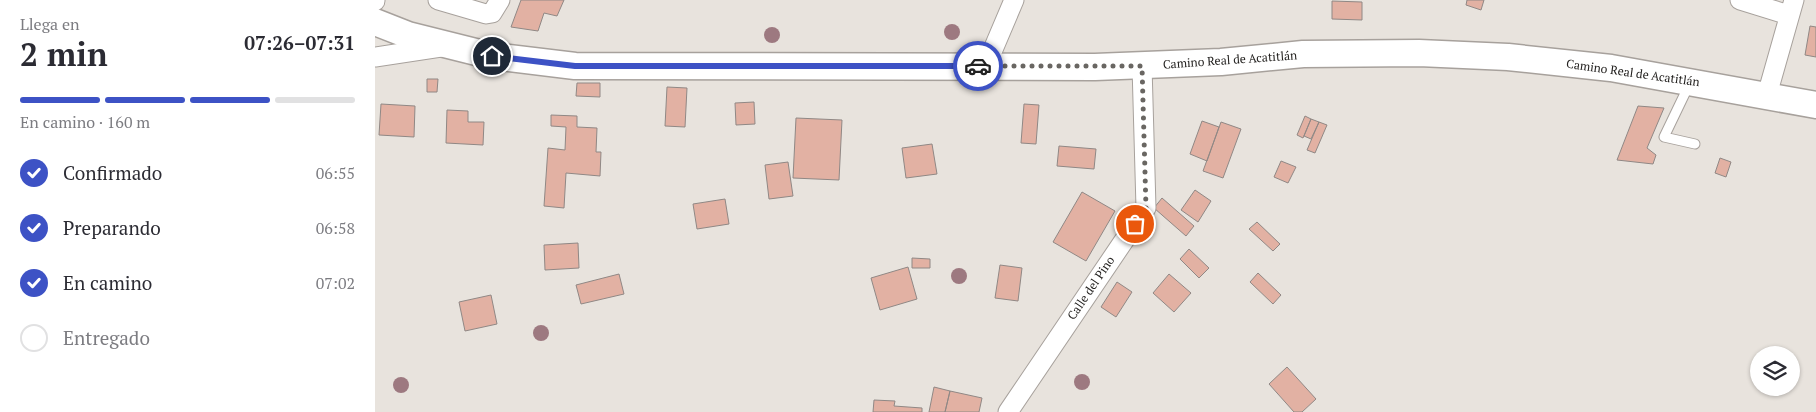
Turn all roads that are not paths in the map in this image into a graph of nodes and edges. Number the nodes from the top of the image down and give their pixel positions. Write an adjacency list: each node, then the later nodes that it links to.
1 (438, 0): 2 (street)
2 (500, 0)
3 (1014, 0): 9 (street)
4 (1741, 0): 5 (street)
5 (1791, 8): 12 (street)
6 (375, 22): 7 (main road, Camino Real de Acatitlán)
7 (447, 46): 8 (street); 9 (main road, Camino Real de Acatitlán)
8 (375, 57)
9 (987, 66): 10 (main road, Camino Real de Acatitlán)
10 (1142, 66): 11 (main road, Camino Real de Acatitlán); 15 (street, Calle del Pino)
11 (1691, 81): 12 (main road, Camino Real de Acatitlán); 14 (lane)
12 (1767, 95): 13 (main road, Camino Real de Acatitlán)
13 (1816, 105)
14 (1695, 144)
15 (1008, 412)

